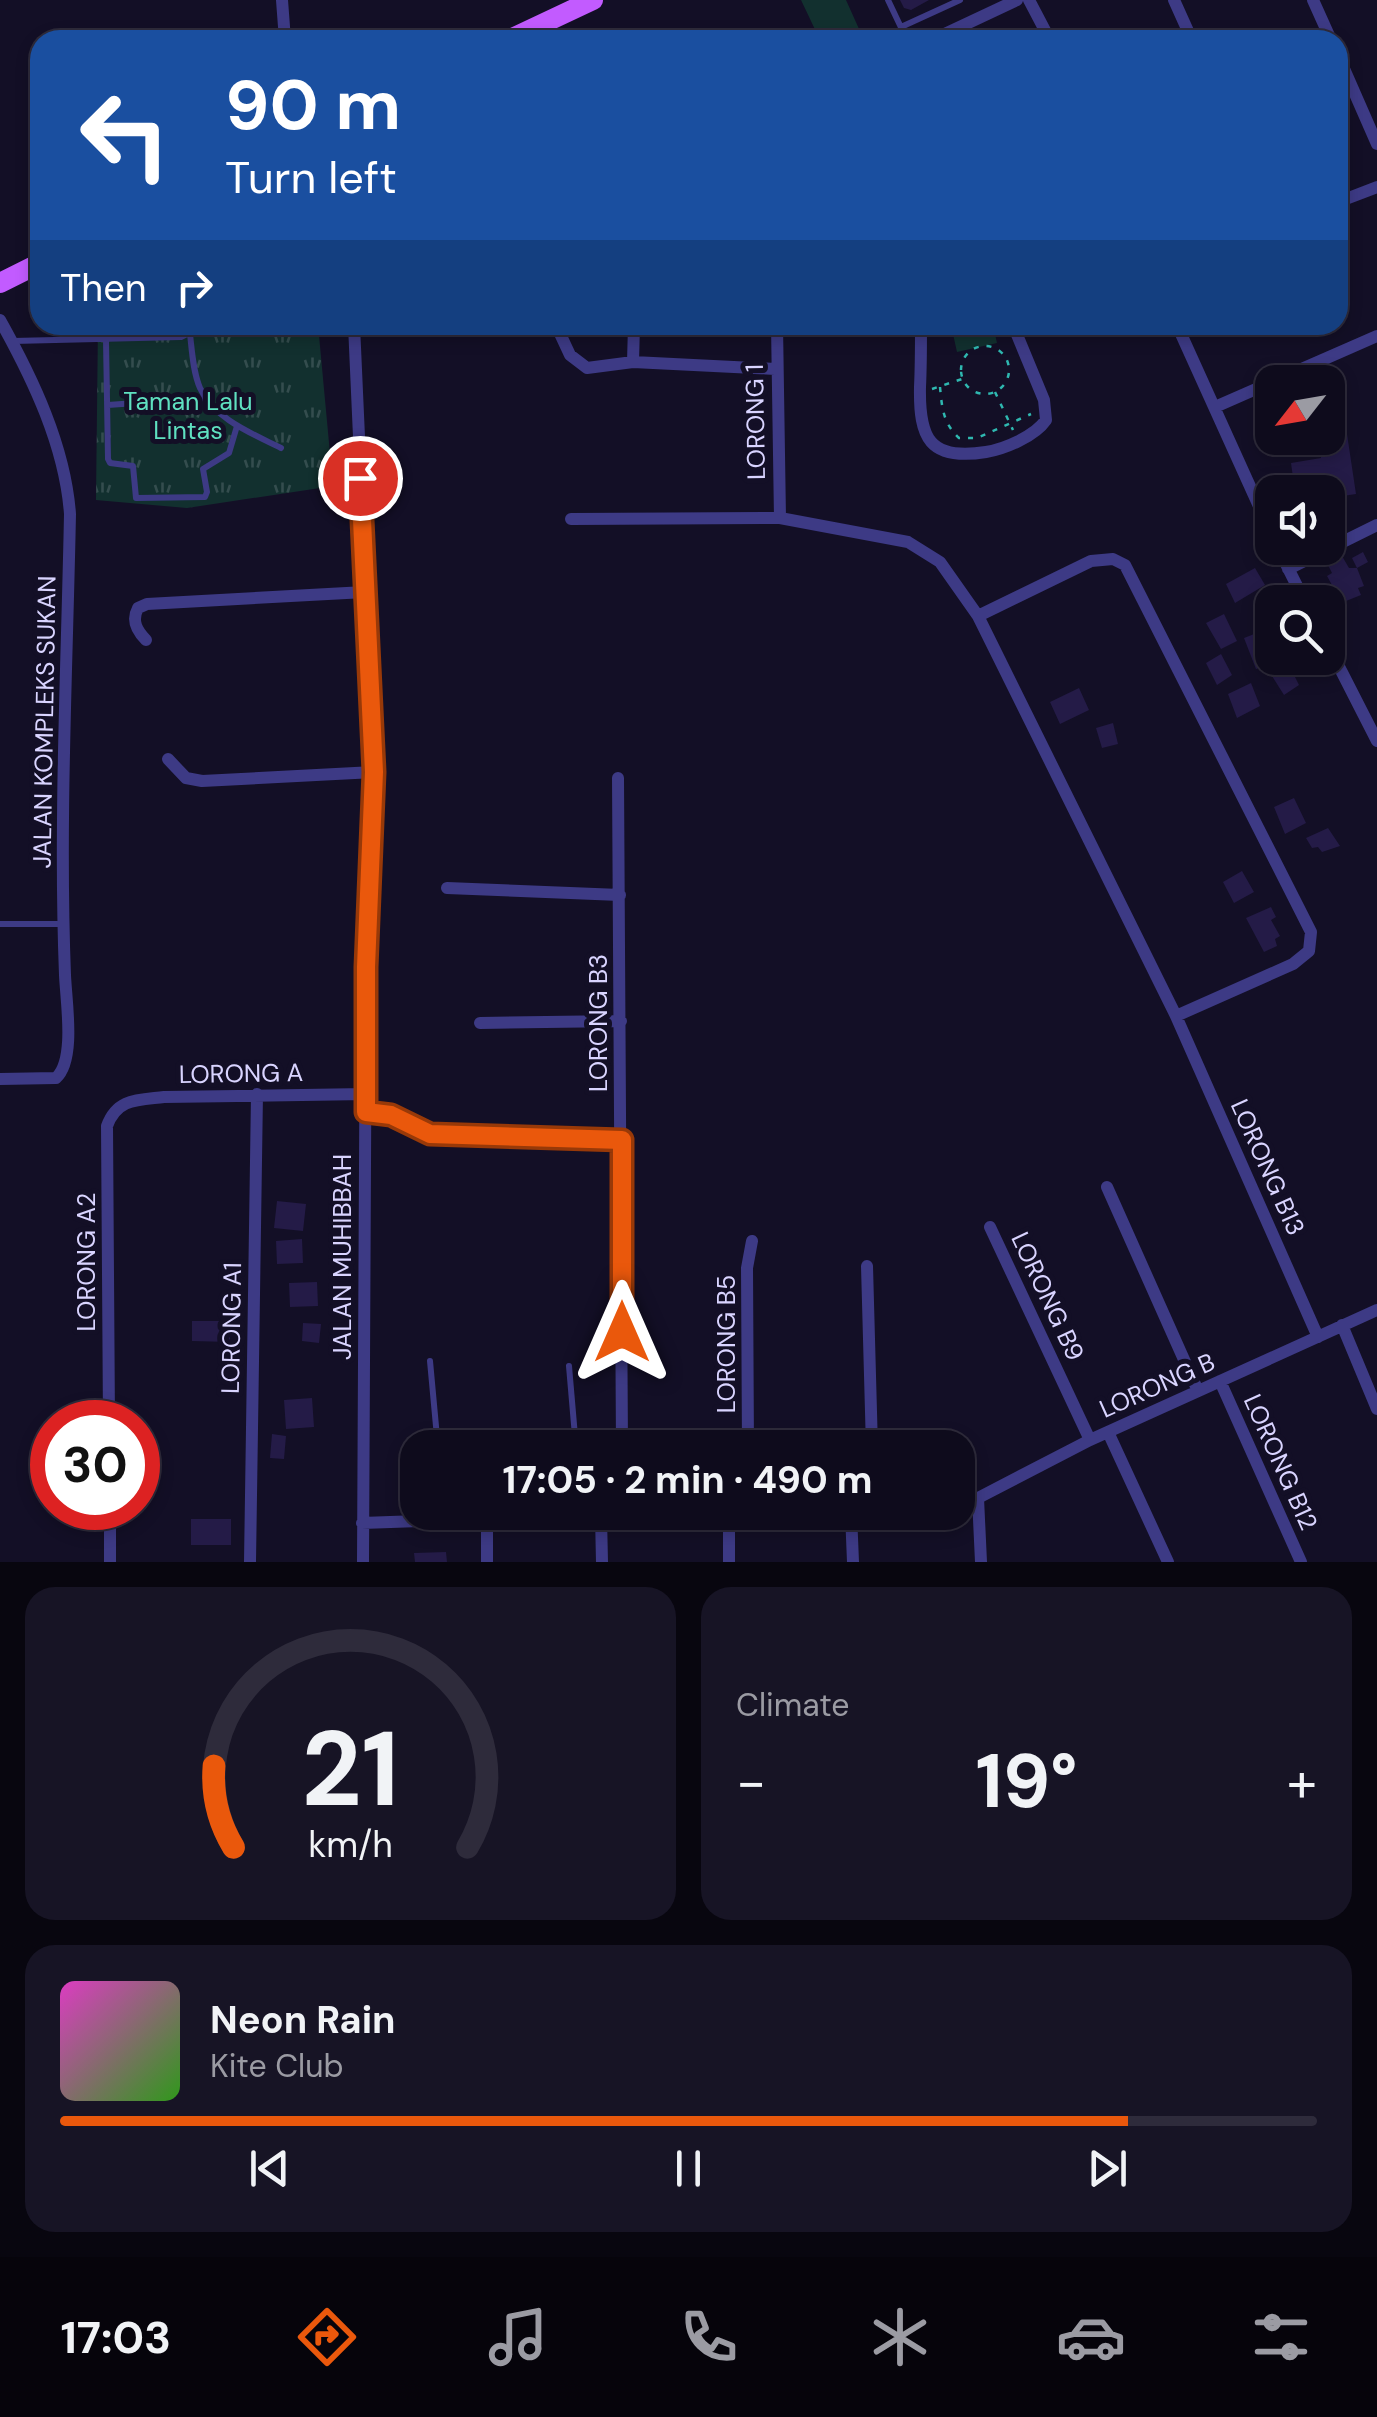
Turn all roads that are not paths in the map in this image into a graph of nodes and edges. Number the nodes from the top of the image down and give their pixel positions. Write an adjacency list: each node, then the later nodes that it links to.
1 (282, 0): 11 (street)
2 (593, 0): 12 (main road)
3 (888, 0): 10 (lane)
4 (960, 0): 10 (lane)
5 (1017, 0): 9 (street)
6 (1029, 0): 15 (street)
7 (1174, 0): 16 (street)
8 (1313, 0): 17 (street)
9 (990, 6): 14 (street)
10 (901, 27): 13 (lane)
11 (284, 30)
12 (529, 30)
13 (902, 30)
14 (949, 30)
15 (1045, 30)
16 (1188, 30)
17 (1326, 30)
18 (1348, 78): 19 (street)
19 (1377, 144)
20 (1377, 187): 21 (street)
21 (1348, 198)
22 (30, 268): 23 (main road)
23 (0, 282)
24 (0, 320): 36 (street, JALAN KOMPLEKS SUKAN)
25 (183, 335): 35 (lane)
26 (190, 335): 39 (lane)
27 (354, 335): 51 (street, JALAN MUHIBBAH)
28 (561, 335): 37 (street)
29 (634, 335): 37 (street)
30 (776, 335): 38 (street, LORONG 1)
31 (922, 335): 32 (street)
32 (1017, 335)
33 (1182, 335): 41 (street)
34 (1377, 336): 41 (street)
35 (106, 340): 36 (lane); 40 (lane)
36 (12, 341): 62 (street, JALAN KOMPLEKS SUKAN)
37 (634, 362): 38 (street)
38 (775, 370): 45 (street, LORONG 1)
39 (205, 398): 40 (lane); 42 (lane)
40 (108, 406): 42 (lane)
41 (1215, 407): 44 (street)
42 (238, 426): 43 (lane)
43 (281, 448)
44 (1255, 497)
45 (780, 518): 46 (street, LORONG B13); 52 (street, LORONG B13)
46 (571, 520)
47 (1377, 524): 49 (street)
48 (1286, 565): 49 (street)
49 (1288, 568): 50 (street)
50 (1296, 585)
51 (365, 592): 53 (street); 57 (street, JALAN MUHIBBAH)
52 (978, 616): 63 (street, LORONG B13); 63 (street)
53 (146, 640)
54 (1343, 675): 55 (street)
55 (1377, 741)
56 (168, 760): 57 (street)
57 (374, 772): 68 (street, JALAN MUHIBBAH)
58 (618, 778): 60 (street, LORONG B3)
59 (448, 888): 60 (street)
60 (620, 895): 64 (street, LORONG B3)
61 (0, 924): 62 (lane)
62 (63, 924): 66 (street, JALAN KOMPLEKS SUKAN)
63 (1176, 1016): 78 (street, LORONG B13)
64 (621, 1020): 65 (street); 71 (street, LORONG B3)
65 (480, 1023)
66 (0, 1079)
67 (257, 1094): 68 (street, LORONG A); 69 (street, LORONG A); 102 (street, LORONG A1)
68 (366, 1094): 70 (street, JALAN MUHIBBAH)
69 (118, 1105): 83 (street, LORONG A2)
70 (366, 1112): 71 (street); 95 (street, JALAN MUHIBBAH)
71 (622, 1140): 87 (street, LORONG B3)
72 (1107, 1187): 82 (street)
73 (990, 1227): 91 (street, LORONG B9)
74 (752, 1240): 88 (street, LORONG B5)
75 (868, 1266): 89 (street)
76 (1377, 1310): 77 (street, LORONG B)
77 (1342, 1325): 78 (street, LORONG B); 84 (street)
78 (1318, 1337): 81 (street, LORONG B)
79 (430, 1361): 85 (lane)
80 (568, 1366): 86 (lane)
81 (1220, 1382): 82 (street, LORONG B); 110 (street, LORONG B12)
82 (1198, 1391): 90 (street, LORONG B)
83 (109, 1400)
84 (1377, 1409)
85 (436, 1430)
86 (574, 1430)
87 (622, 1430)
88 (748, 1430)
89 (872, 1430)
90 (1108, 1432): 91 (street, LORONG B); 109 (street)
91 (1090, 1440): 92 (street, LORONG B)
92 (978, 1498): 93 (street, LORONG B); 108 (street)
93 (975, 1499)
94 (400, 1521): 95 (street)
95 (362, 1523): 103 (street, JALAN MUHIBBAH)
96 (110, 1530): 101 (street)
97 (481, 1530): 104 (street)
98 (601, 1530): 105 (street)
99 (729, 1530): 106 (street)
100 (852, 1530): 107 (street)
101 (110, 1562)
102 (250, 1562)
103 (363, 1562)
104 (486, 1562)
105 (602, 1562)
106 (729, 1562)
107 (853, 1562)
108 (981, 1562)
109 (1168, 1562)
110 (1301, 1562)

